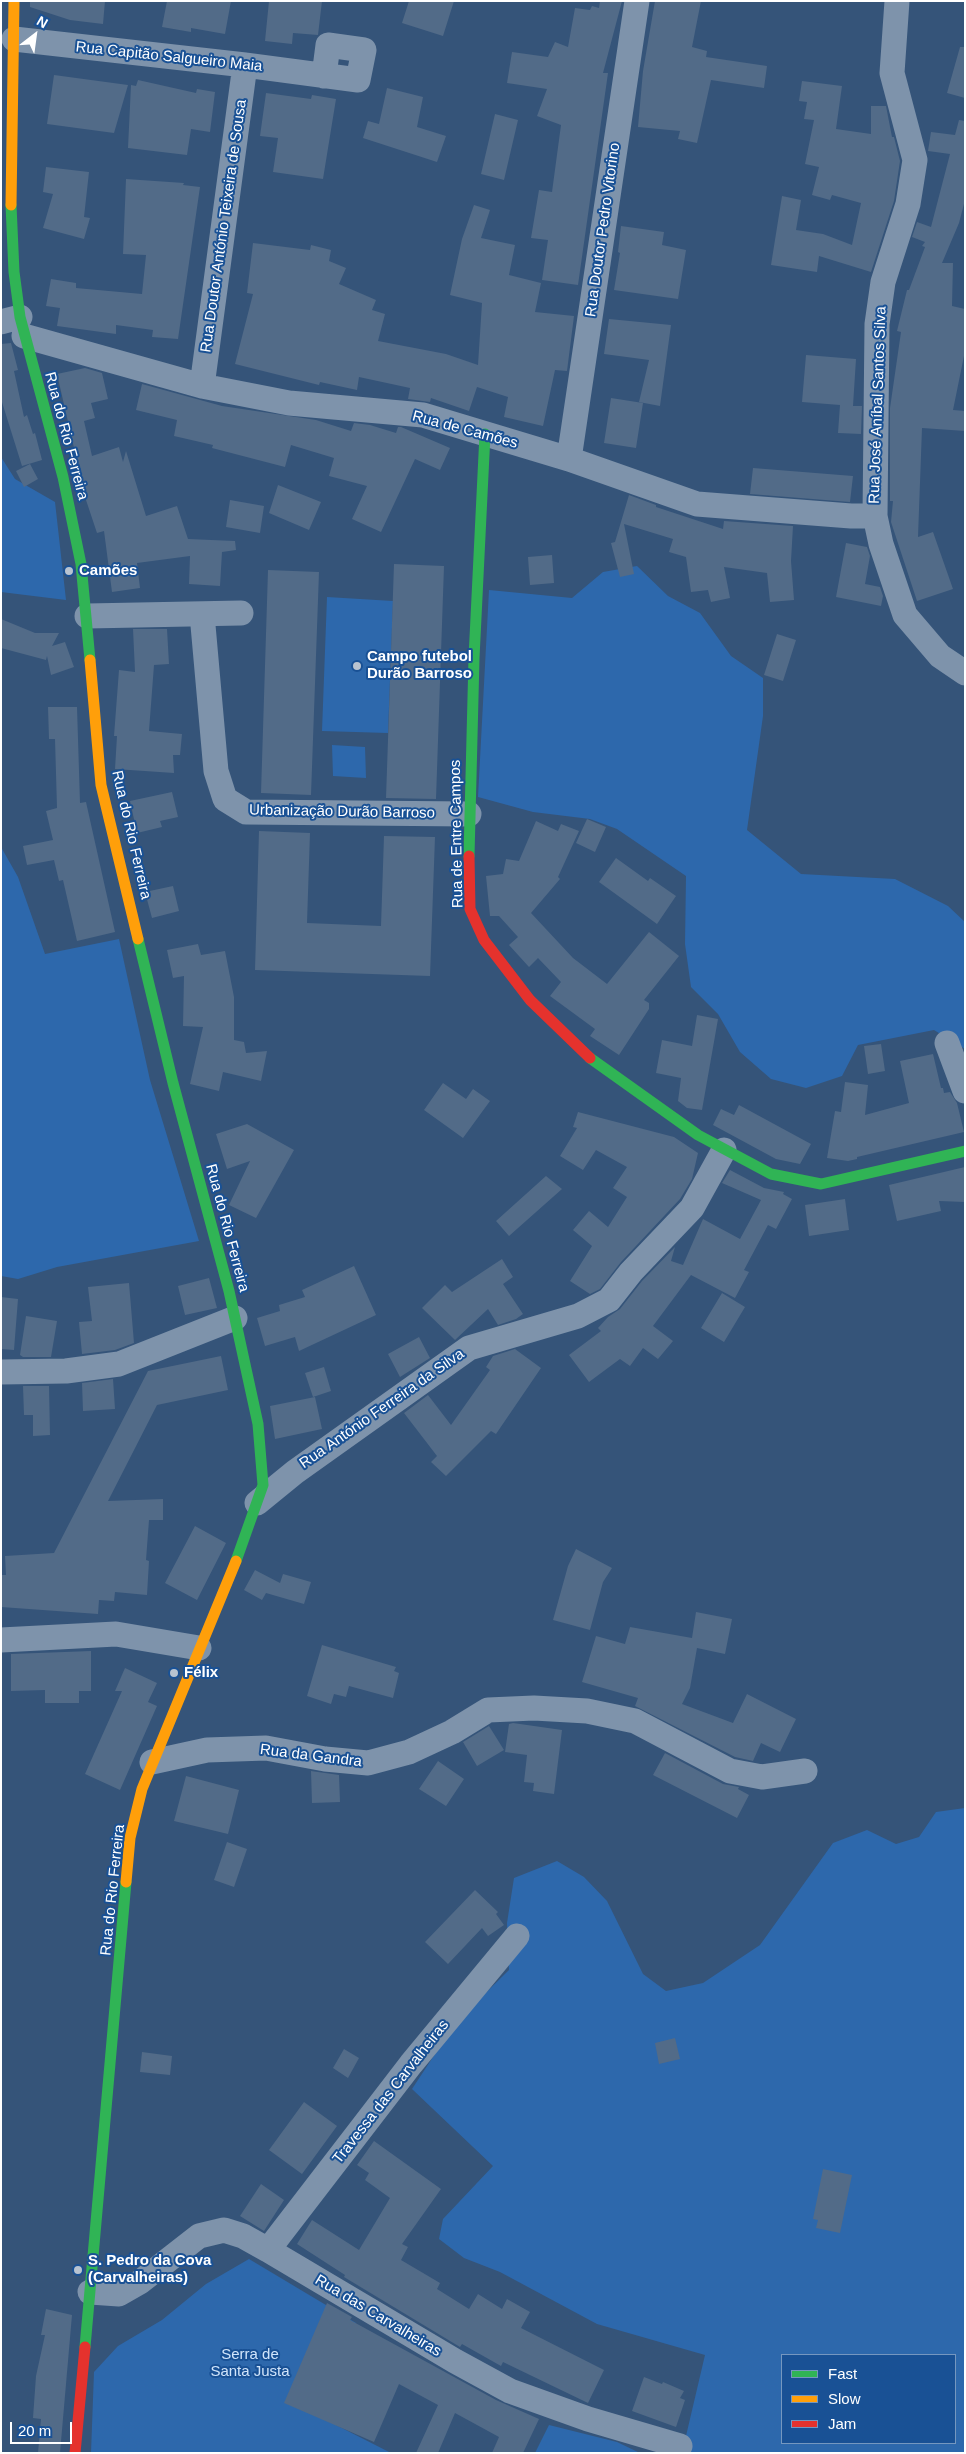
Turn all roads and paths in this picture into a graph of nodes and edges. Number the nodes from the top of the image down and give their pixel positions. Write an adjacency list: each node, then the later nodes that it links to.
1 (14, 1): 4 (street, Rua do Rio Ferreira)
2 (637, 1): 11 (street, Rua Doutor Pedro Vitorino)
3 (896, 1): 12 (street, Rua José Aníbal Santos Silva)
4 (14, 40): 5 (street, Rua Capitão Salgueiro Maia); 7 (street, Rua do Rio Ferreira)
5 (245, 65): 6 (street, Rua Capitão Salgueiro Maia); 9 (street, Rua Doutor António Teixeira de Sousa)
6 (324, 76)
7 (6, 204): 8 (street, Rua do Rio Ferreira)
8 (15, 325): 9 (street, Rua de Camões); 15 (street, Rua do Rio Ferreira)
9 (202, 386): 10 (street, Rua de Camões)
10 (485, 434): 11 (street, Rua de Camões); 17 (street, Rua de Entre Campos)
11 (569, 459): 12 (street, Rua de Camões)
12 (875, 516): 16 (street)
13 (241, 613): 14 (street)
14 (202, 614): 15 (street); 17 (street, Urbanização Durão Barroso)
15 (86, 616): 22 (street, Rua do Rio Ferreira)
16 (965, 673)
17 (469, 814): 20 (street, Rua de Entre Campos)
18 (948, 1043): 19 (street)
19 (965, 1091)
20 (724, 1150): 21 (street); 24 (street, Rua António Ferreira da Silva)
21 (965, 1151)
22 (235, 1318): 23 (street); 24 (street, Rua do Rio Ferreira)
23 (1, 1372)
24 (257, 1503): 26 (street, Rua do Rio Ferreira)
25 (1, 1640): 26 (street)
26 (199, 1648): 27 (street, Rua do Rio Ferreira)
27 (152, 1762): 28 (street, Rua da Gandra); 31 (street, Rua do Rio Ferreira)
28 (805, 1771)
29 (517, 1936): 30 (street, Travessa das Carvalheiras)
30 (268, 2250): 31 (street, Rua das Carvalheiras); 32 (street, Rua das Carvalheiras)
31 (90, 2292): 33 (street, Rua do Rio Ferreira)
32 (680, 2446)
33 (75, 2453)

